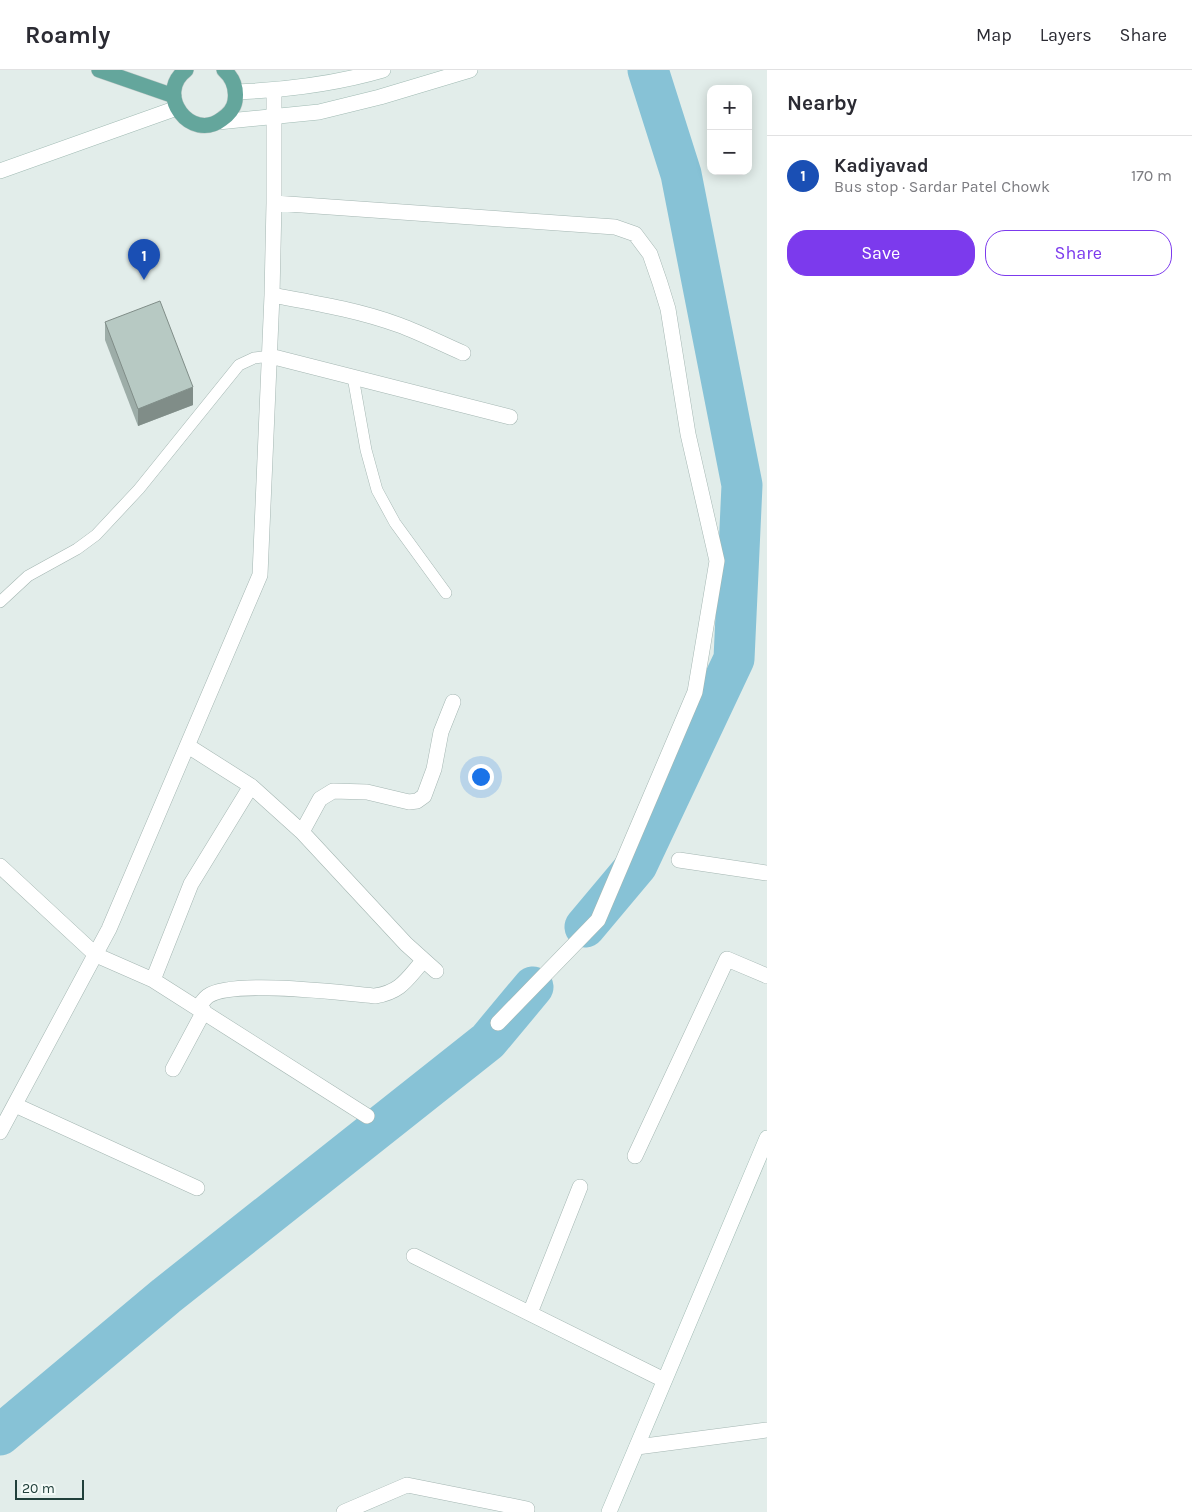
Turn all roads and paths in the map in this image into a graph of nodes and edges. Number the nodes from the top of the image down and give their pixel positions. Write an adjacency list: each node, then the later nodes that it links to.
1 (99, 70): 6 (main road)
2 (186, 70): 6 (main road)
3 (224, 70): 8 (main road)
4 (470, 70): 9 (street)
5 (381, 71): 7 (street)
6 (175, 90): 10 (main road); 11 (street)
7 (274, 90): 8 (street); 9 (street)
8 (236, 92): 10 (main road)
9 (274, 118): 10 (street); 12 (street)
10 (218, 122)
11 (0, 171)
12 (274, 204): 13 (street); 33 (street)
13 (272, 295): 14 (street); 15 (street)
14 (463, 353)
15 (270, 356): 16 (street); 19 (lane); 21 (street)
16 (353, 377): 17 (street); 18 (lane)
17 (510, 417)
18 (446, 593)
19 (0, 602)
20 (453, 702): 23 (street)
21 (188, 746): 22 (street); 27 (street)
22 (252, 786): 23 (street); 31 (street)
23 (302, 832): 28 (street)
24 (679, 860): 26 (street)
25 (0, 866): 27 (street)
26 (767, 873)
27 (96, 955): 31 (street); 35 (street)
28 (423, 961): 29 (street); 32 (street)
29 (436, 972)
30 (767, 976): 39 (street)
31 (153, 980): 32 (street)
32 (201, 1009): 34 (street); 36 (street)
33 (498, 1023)
34 (173, 1069)
35 (15, 1105): 37 (street); 41 (street)
36 (367, 1116)
37 (0, 1132)
38 (767, 1138): 44 (street)
39 (634, 1156)
40 (580, 1187): 43 (street)
41 (197, 1188)
42 (414, 1256): 43 (street)
43 (530, 1313): 44 (street)
44 (664, 1380): 46 (street)
45 (767, 1430): 46 (street)
46 (637, 1447): 49 (street)
47 (344, 1512): 48 (street)
48 (526, 1512)
49 (609, 1512)

